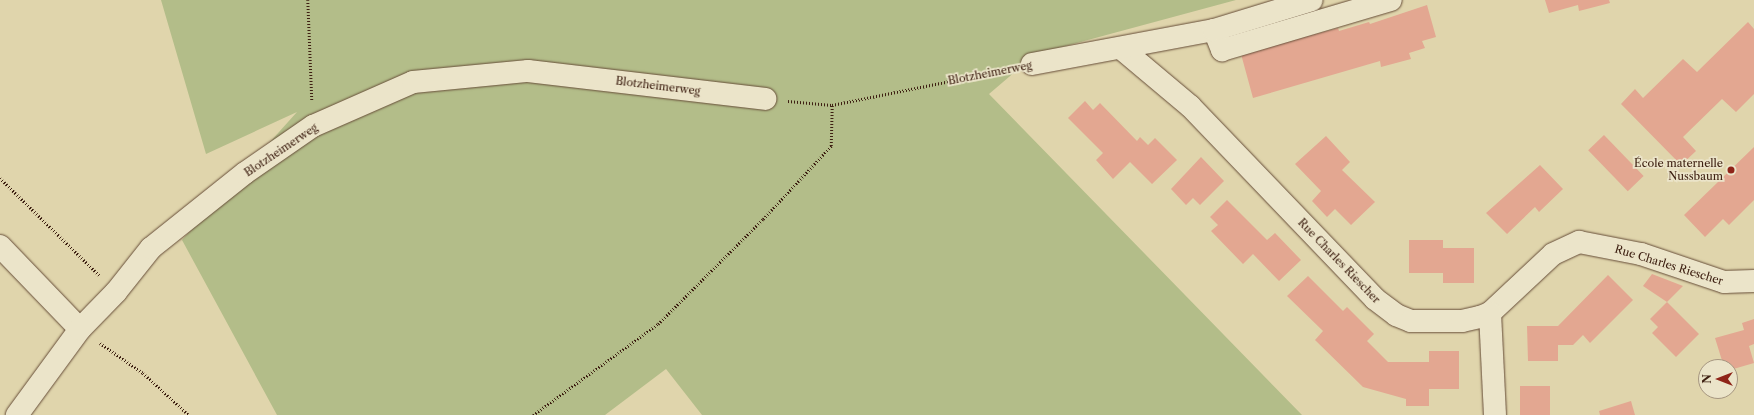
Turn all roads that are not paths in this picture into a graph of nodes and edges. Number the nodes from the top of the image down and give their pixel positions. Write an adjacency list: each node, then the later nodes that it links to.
1 (1312, 0): 3 (street, Blotzheimerweg)
2 (1391, 0): 3 (street)
3 (1214, 30): 4 (street, Blotzheimerweg)
4 (1122, 49): 5 (street, Blotzheimerweg); 9 (street, Rue Charles Riescher)
5 (1032, 64)
6 (765, 99): 10 (street, Blotzheimerweg)
7 (0, 246): 10 (street)
8 (1754, 281): 9 (street, Rue Charles Riescher)
9 (1490, 313): 12 (street)
10 (80, 329): 11 (street, Blotzheimerweg)
11 (17, 415)
12 (1495, 415)

